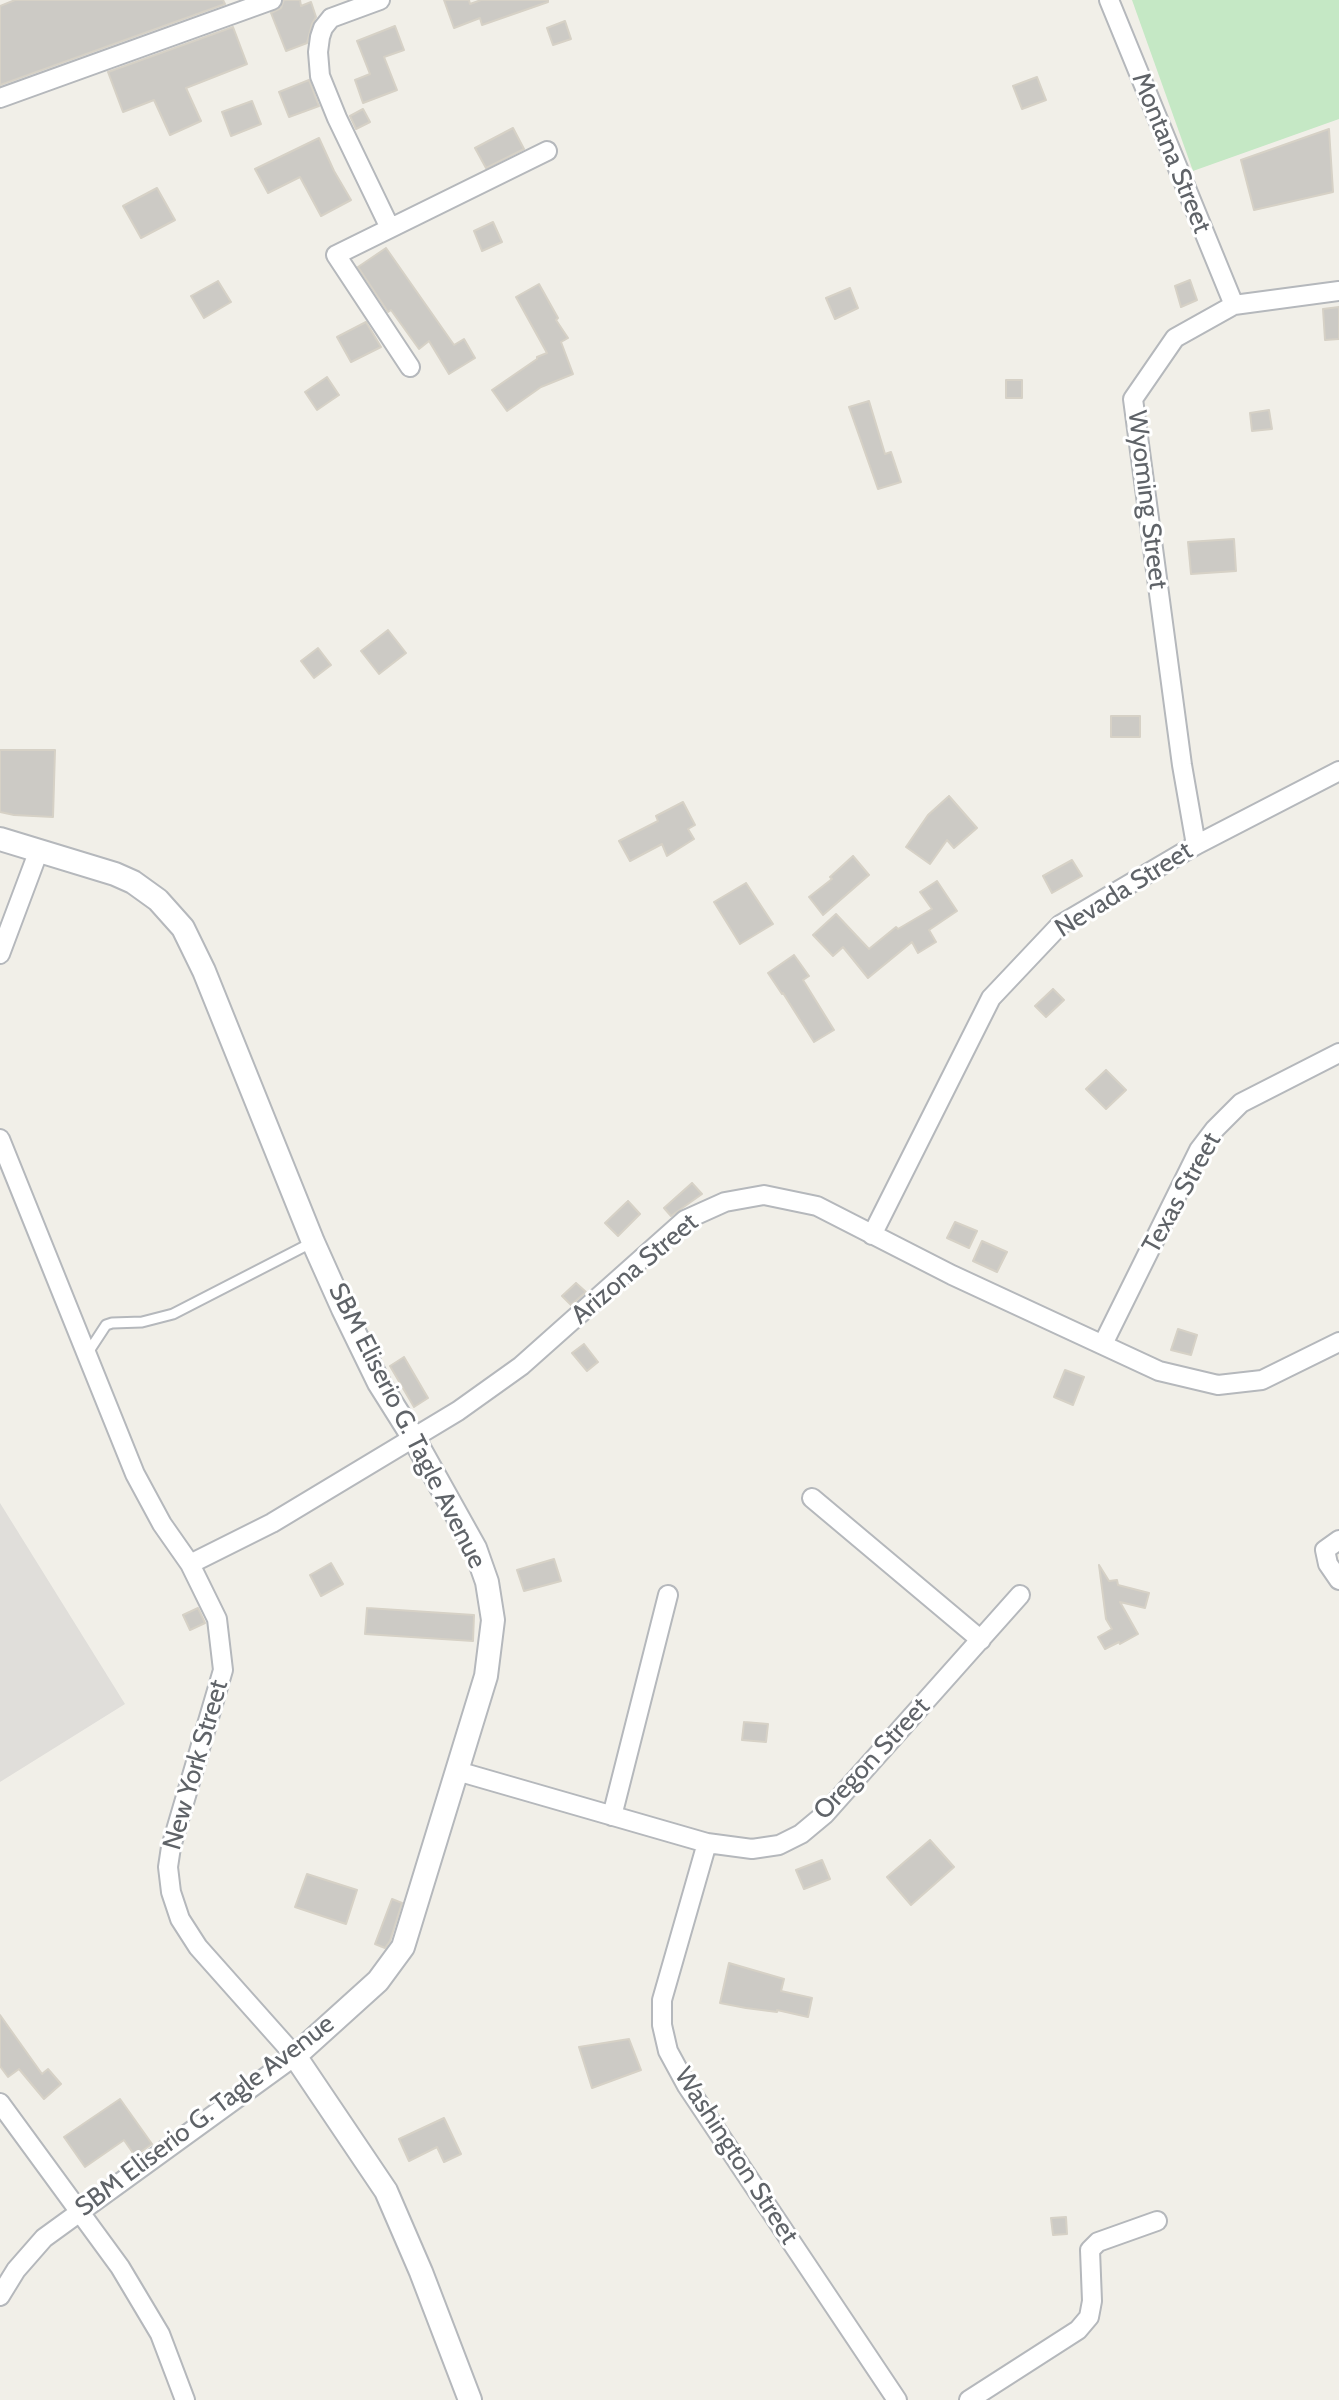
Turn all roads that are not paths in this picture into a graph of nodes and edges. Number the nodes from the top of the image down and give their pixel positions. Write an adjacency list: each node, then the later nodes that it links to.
1 (272, 0): 5 (street)
2 (380, 0): 4 (street)
3 (1109, 0): 9 (street, Montana Street)
4 (328, 9): 7 (street)
5 (0, 98)
6 (547, 151): 7 (street)
7 (390, 228): 10 (street)
8 (1339, 291): 9 (street, Wyoming Street)
9 (1234, 305): 13 (street, Wyoming Street)
10 (410, 367)
11 (1339, 771): 13 (street, Nevada Street)
12 (0, 839): 14 (street, SBM Eliserio G. Tagle Avenue)
13 (1196, 845): 18 (street, Nevada Street)
14 (39, 850): 15 (street); 19 (street, SBM Eliserio G. Tagle Avenue)
15 (0, 954)
16 (1339, 1053): 21 (street, Texas Street)
17 (0, 1139): 22 (street, New York Street)
18 (872, 1235): 21 (street, Arizona Street); 23 (street, Arizona Street)
19 (313, 1242): 22 (lane); 23 (street, SBM Eliserio G. Tagle Avenue)
20 (1339, 1342): 21 (street, Arizona Street)
21 (1103, 1344)
22 (86, 1356): 26 (street, New York Street)
23 (413, 1437): 26 (street, Arizona Street); 31 (street, SBM Eliserio G. Tagle Avenue)
24 (812, 1498): 30 (street)
25 (1339, 1540): 27 (street)
26 (190, 1564): 34 (street, New York Street)
27 (1339, 1580)
28 (668, 1595): 32 (street)
29 (1020, 1595): 30 (street, Oregon Street)
30 (981, 1640): 33 (street, Oregon Street)
31 (457, 1771): 32 (street, Oregon Street); 34 (street, SBM Eliserio G. Tagle Avenue)
32 (612, 1816): 33 (street, Oregon Street)
33 (707, 1843): 41 (street, Washington Street)
34 (295, 2056): 36 (street, SBM Eliserio G. Tagle Avenue); 40 (street, New York Street)
35 (0, 2103): 36 (street)
36 (79, 2211): 38 (street, SBM Eliserio G. Tagle Avenue); 39 (street)
37 (1157, 2221): 42 (street)
38 (0, 2296)
39 (185, 2400)
40 (470, 2400)
41 (897, 2400)
42 (969, 2400)

